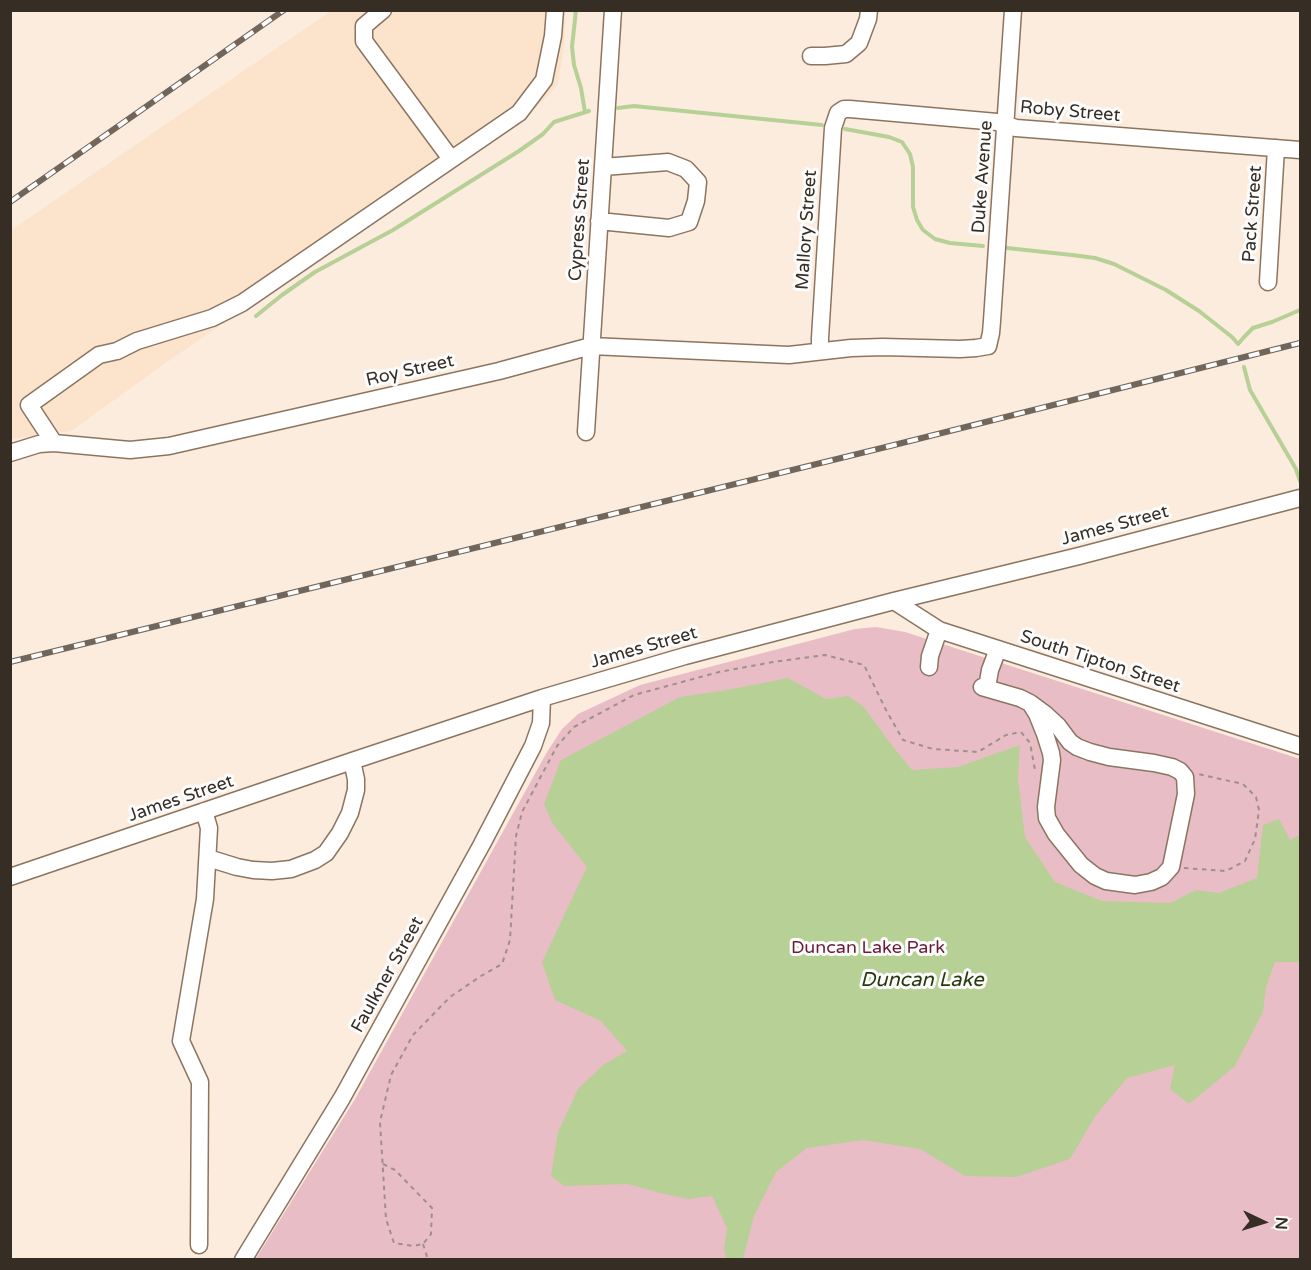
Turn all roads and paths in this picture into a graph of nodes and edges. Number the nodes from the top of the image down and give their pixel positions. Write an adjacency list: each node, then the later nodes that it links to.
1 (383, 10): 11 (street)
2 (555, 10): 11 (street)
3 (613, 10): 12 (street, Cypress Street)
4 (869, 10): 6 (street)
5 (1013, 10): 8 (street, Duke Avenue)
6 (811, 56)
7 (838, 113): 8 (street, Roby Street); 17 (street, Mallory Street)
8 (1006, 126): 9 (street, Roby Street); 16 (street, Duke Avenue)
9 (1276, 148): 10 (street, Roby Street); 14 (street, Pack Street)
10 (1300, 150)
11 (451, 159): 19 (street)
12 (603, 167): 13 (street, Cypress Street); 13 (street)
13 (599, 221): 15 (street, Cypress Street)
14 (1268, 282)
15 (591, 346): 17 (street, Roy Street); 18 (street, Cypress Street); 19 (street, Roy Street)
16 (988, 346): 17 (street, Roy Street)
17 (820, 351)
18 (586, 432)
19 (54, 442): 20 (street, Roy Street)
20 (10, 453)
21 (1300, 498): 22 (street, James Street)
22 (894, 601): 23 (street, South Tipton Street); 26 (street, James Street)
23 (939, 630): 24 (street, South Tipton Street); 25 (street)
24 (998, 649): 27 (street); 29 (street, South Tipton Street)
25 (928, 667)
26 (542, 698): 31 (street, James Street); 41 (street, Faulkner Street)
27 (1030, 703): 28 (street); 30 (street)
28 (1070, 742): 30 (street); 32 (street)
29 (1300, 746)
30 (1051, 753): 36 (street)
31 (352, 761): 34 (street, James Street); 35 (street)
32 (1180, 771): 36 (street); 36 (path)
33 (1036, 772): 38 (path)
34 (204, 811): 35 (street); 37 (street, James Street)
35 (208, 858): 40 (street)
36 (1171, 867)
37 (10, 878)
38 (383, 1164): 39 (path); 39 (path)
39 (423, 1244): 42 (path)
40 (199, 1245)
41 (243, 1260)
42 (428, 1260)

